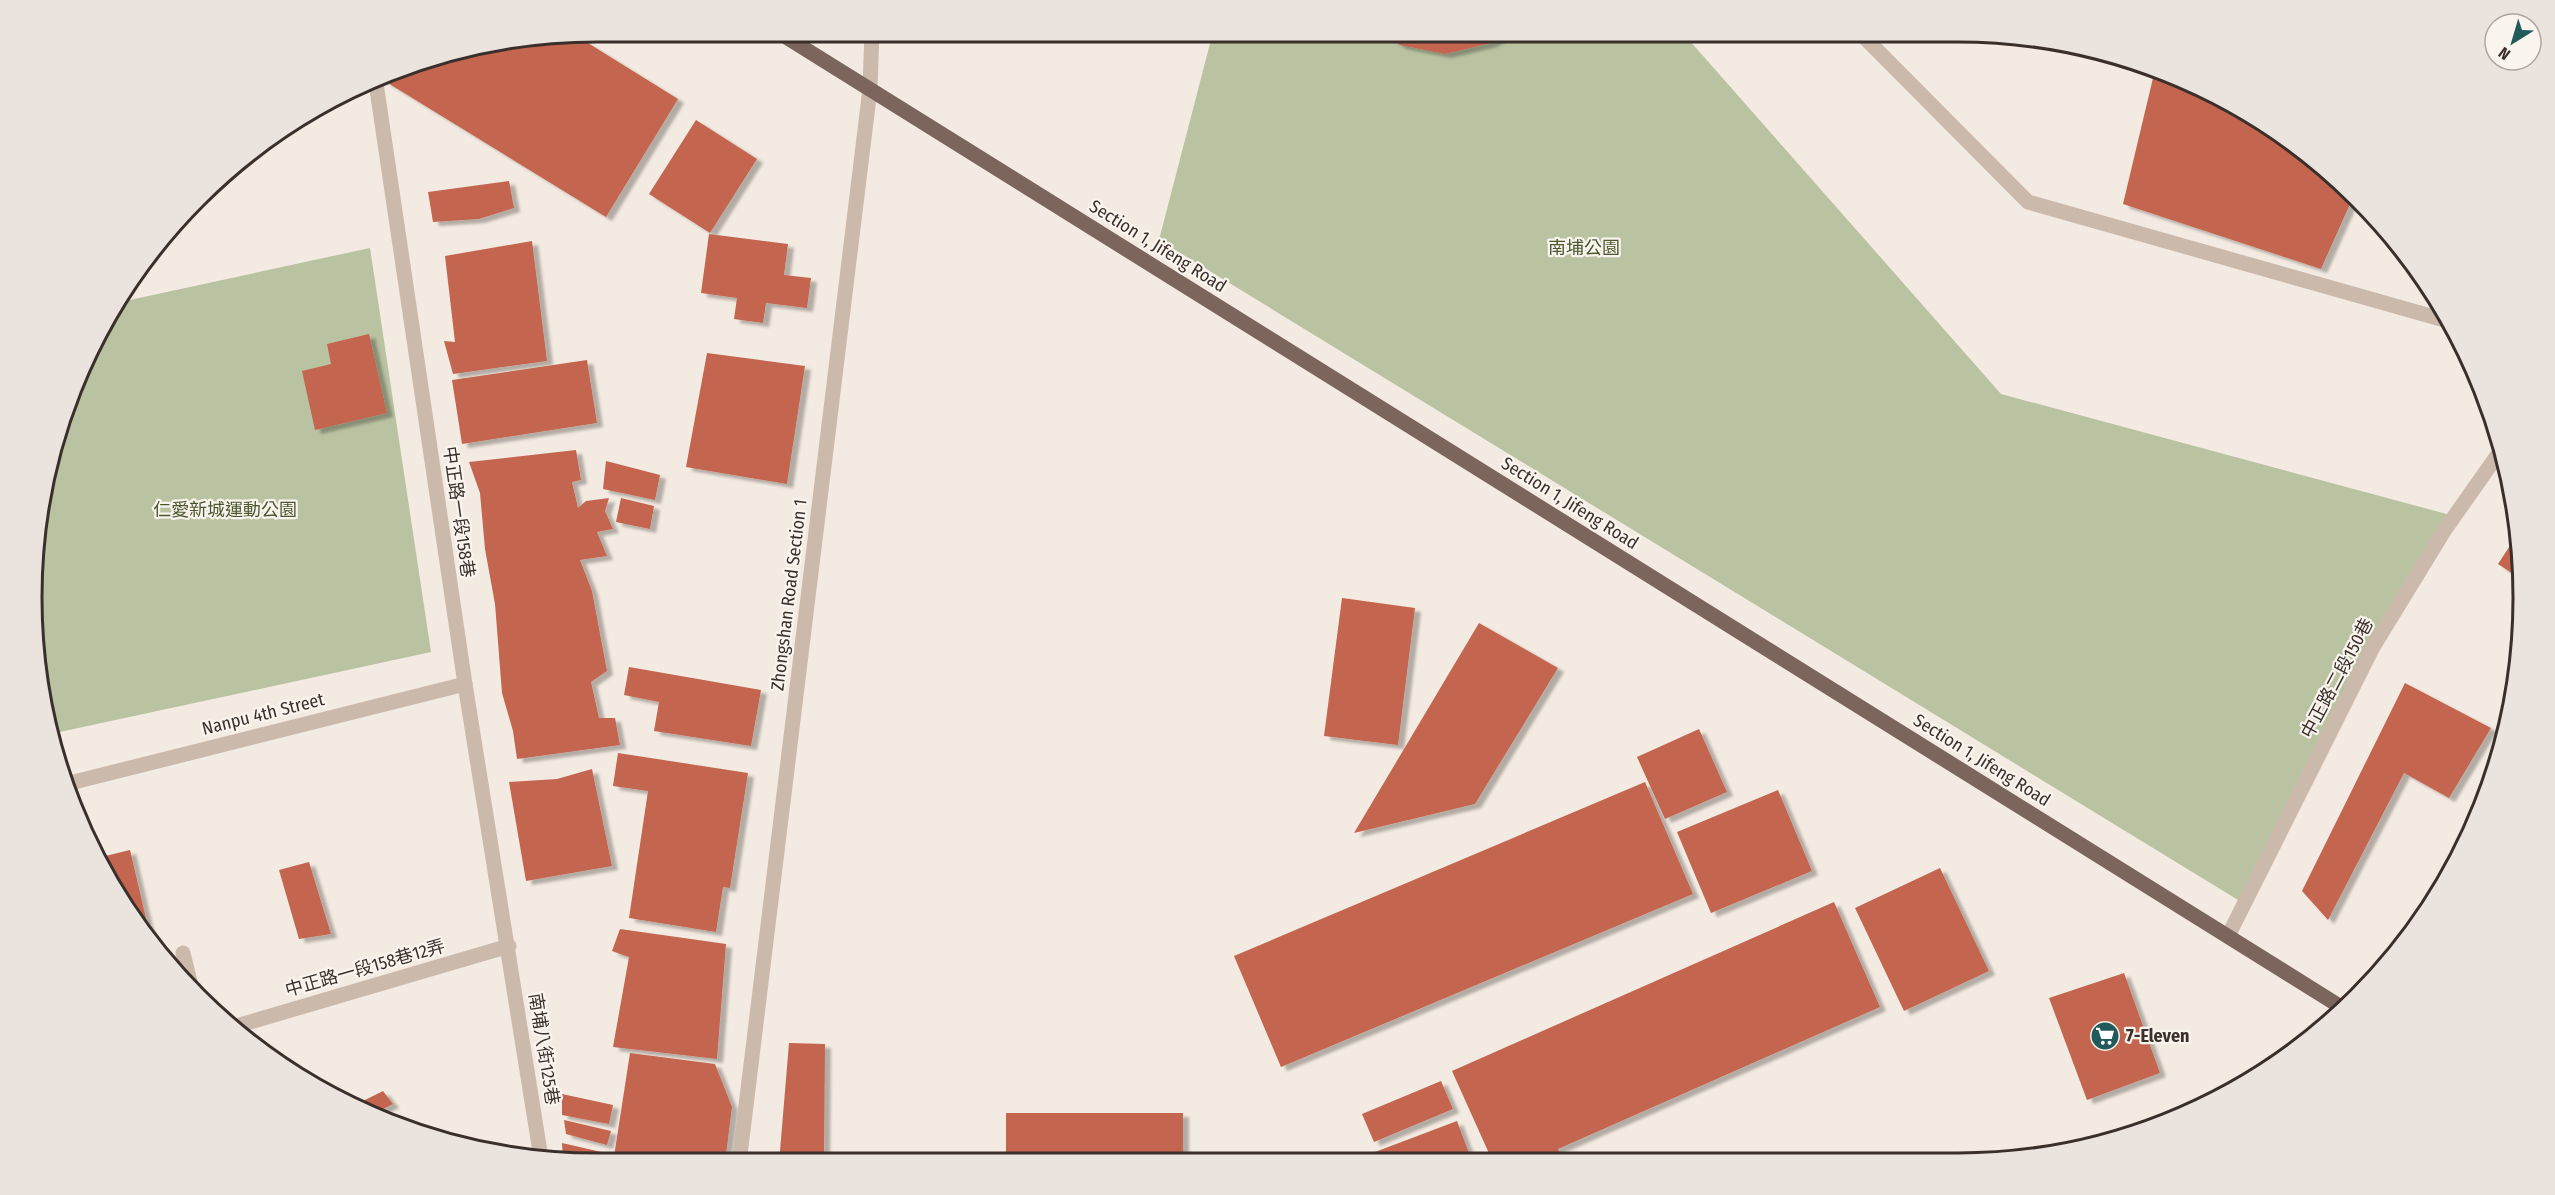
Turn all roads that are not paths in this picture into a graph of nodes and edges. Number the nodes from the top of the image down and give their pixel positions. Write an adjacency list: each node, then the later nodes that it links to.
1 (794, 42): 5 (main road, Section 1, Jifeng Road)
2 (872, 42): 5 (street, Zhongshan Road Section 1)
3 (1869, 42): 6 (street)
4 (377, 88): 8 (street, 中正路一段158巷)
5 (870, 89): 10 (main road, Section 1, Jifeng Road); 17 (street, Zhongshan Road Section 1)
6 (2438, 318)
7 (2495, 458): 10 (street, 中正路二段150巷)
8 (465, 684): 9 (street, Nanpu 4th Street); 11 (street, 中正路一段158巷)
9 (73, 782)
10 (2228, 936): 14 (main road, Section 1, Jifeng Road)
11 (509, 946): 15 (street, 中正路一段158巷12弄); 16 (street, 南埔八街125巷)
12 (183, 953): 13 (street)
13 (188, 972)
14 (2336, 1004)
15 (242, 1024)
16 (540, 1150)
17 (740, 1153)

